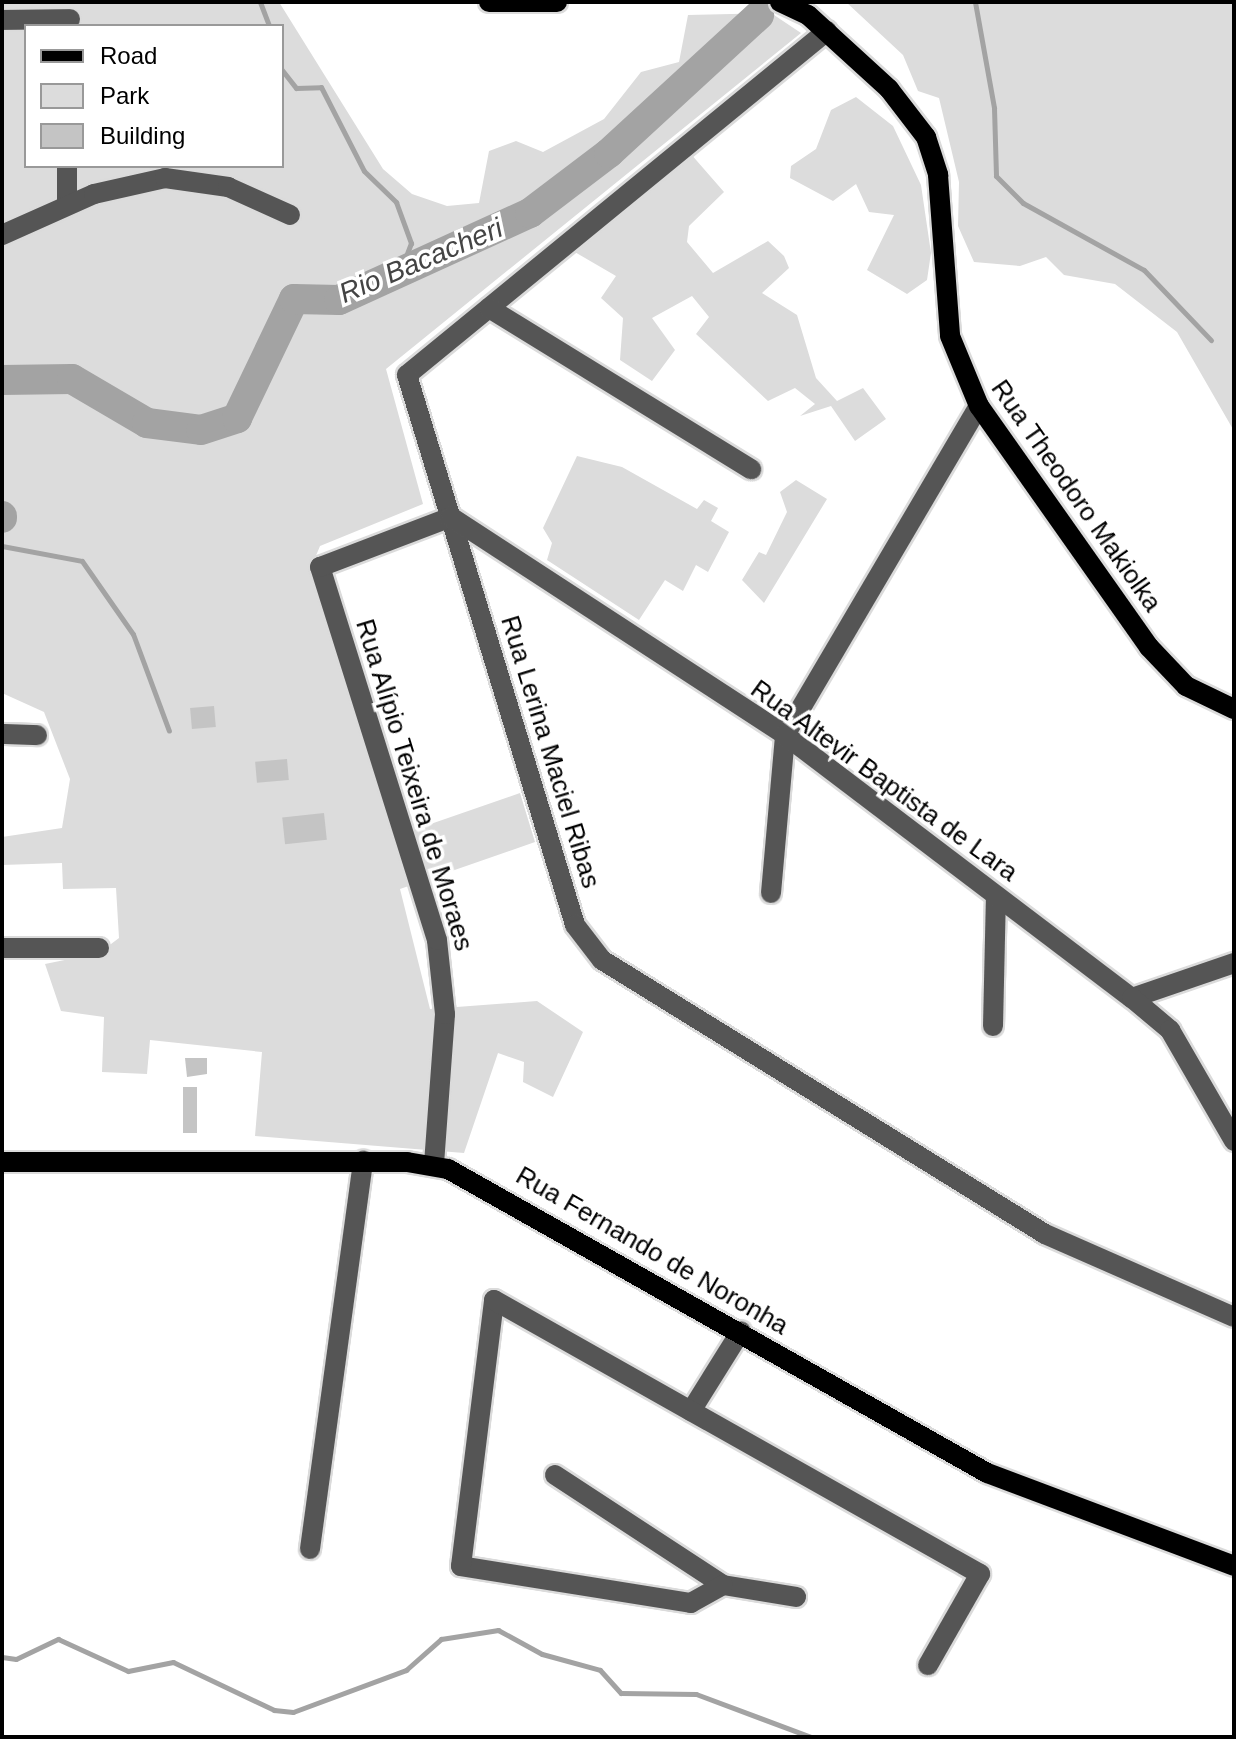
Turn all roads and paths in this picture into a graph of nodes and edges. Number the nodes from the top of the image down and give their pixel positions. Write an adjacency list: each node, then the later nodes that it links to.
1 (489, 2): 2 (main road)
2 (557, 2)
3 (780, 2): 6 (main road, Rua Theodoro Makiolka)
4 (70, 16): 5 (street)
5 (2, 20)
6 (827, 31): 11 (street, Rua Lerina Maciel Ribas); 12 (main road, Rua Theodoro Makiolka)
7 (67, 168): 8 (street)
8 (67, 205): 9 (street); 10 (street)
9 (290, 215)
10 (2, 235)
11 (489, 308): 13 (street); 14 (street, Rua Lerina Maciel Ribas)
12 (979, 406): 15 (main road, Rua Theodoro Makiolka); 18 (street)
13 (751, 469)
14 (451, 517): 18 (street, Rua Altevir Baptista de Lara); 29 (street, Rua Alípio Teixeira de Moraes); 30 (street, Rua Lerina Maciel Ribas)
15 (1234, 709)
16 (2, 734): 17 (street)
17 (37, 735)
18 (785, 735): 19 (street); 20 (street, Rua Altevir Baptista de Lara)
19 (771, 893)
20 (996, 896): 24 (street, Rua Altevir Baptista de Lara); 25 (street)
21 (2, 948): 22 (street)
22 (99, 948)
23 (1234, 963): 24 (street)
24 (1132, 998): 26 (street, Rua Altevir Baptista de Lara)
25 (993, 1026)
26 (1232, 1135)
27 (363, 1161): 28 (main road, Rua Fernando de Noronha); 29 (main road, Rua Fernando de Noronha); 34 (street)
28 (2, 1162)
29 (434, 1164): 31 (main road, Rua Fernando de Noronha)
30 (1234, 1317)
31 (746, 1335): 32 (street); 35 (main road, Rua Fernando de Noronha)
32 (697, 1415): 36 (street); 38 (street)
33 (555, 1475): 36 (street)
34 (310, 1549)
35 (1234, 1566)
36 (723, 1585): 37 (street)
37 (796, 1597)
38 (928, 1665)

